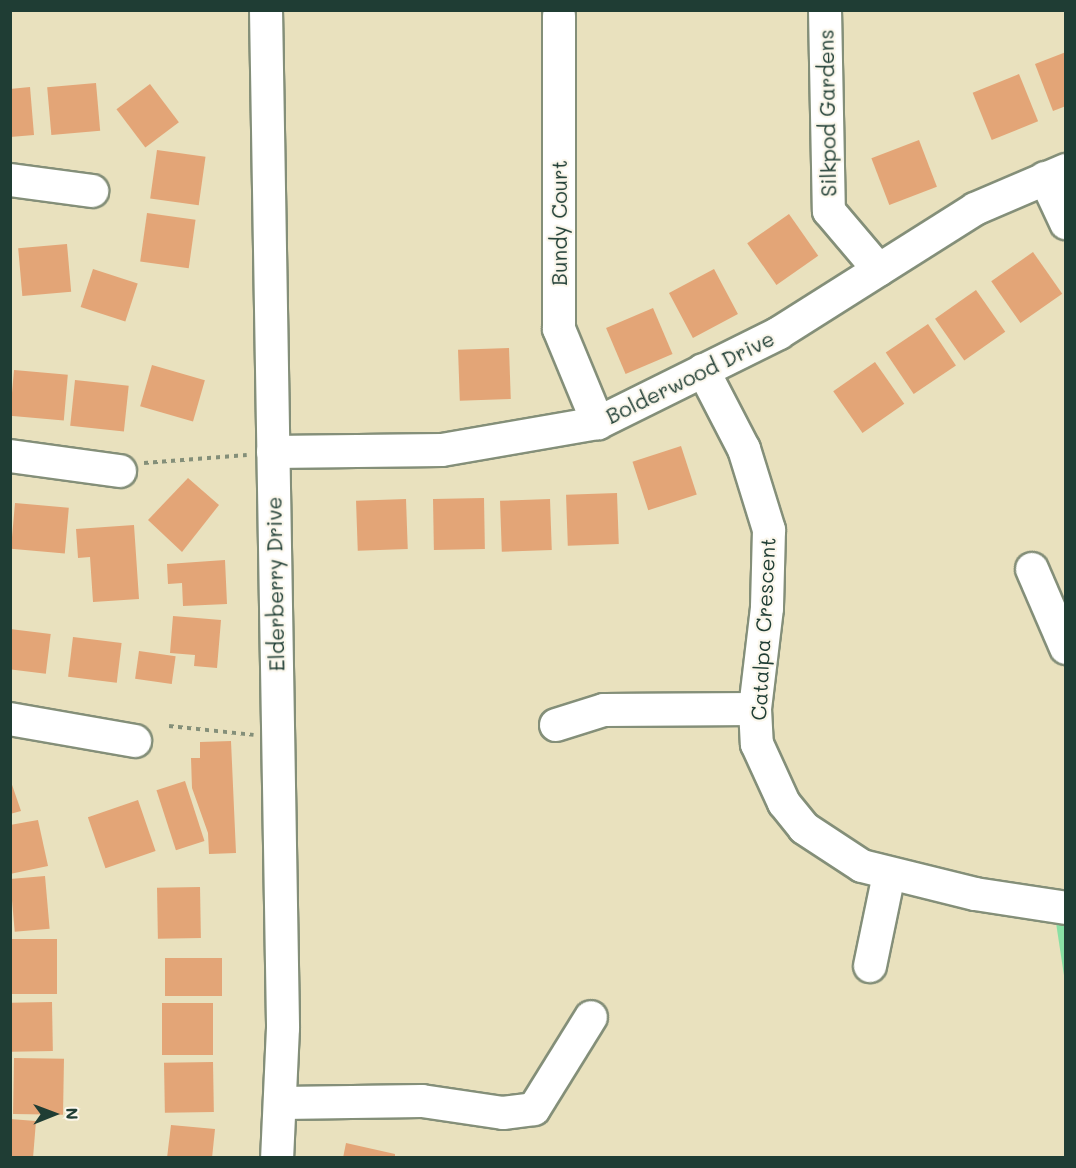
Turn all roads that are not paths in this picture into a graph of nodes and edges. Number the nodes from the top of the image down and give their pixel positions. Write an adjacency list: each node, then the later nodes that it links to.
1 (266, 10): 11 (street, Elderberry Drive)
2 (825, 10): 8 (street, Silkpod Gardens)
3 (559, 16): 10 (street, Bundy Court)
4 (1055, 174): 7 (street); 8 (street, Bolderwood Drive)
5 (10, 180): 6 (street)
6 (93, 191)
7 (1065, 223)
8 (879, 270): 9 (street, Bolderwood Drive)
9 (703, 370): 10 (street, Bolderwood Drive); 16 (street, Catalpa Crescent)
10 (598, 423): 11 (street, Bolderwood Drive)
11 (263, 454): 24 (street, Elderberry Drive)
12 (10, 456): 13 (street)
13 (120, 471)
14 (1032, 569): 15 (street)
15 (1065, 648)
16 (755, 709): 18 (street); 20 (street, Catalpa Crescent)
17 (10, 720): 19 (street)
18 (556, 725)
19 (135, 741)
20 (889, 874): 21 (street, Catalpa Crescent); 22 (street)
21 (1064, 901)
22 (870, 966)
23 (591, 1017): 24 (street)
24 (282, 1103): 25 (street, Elderberry Drive)
25 (277, 1158)

